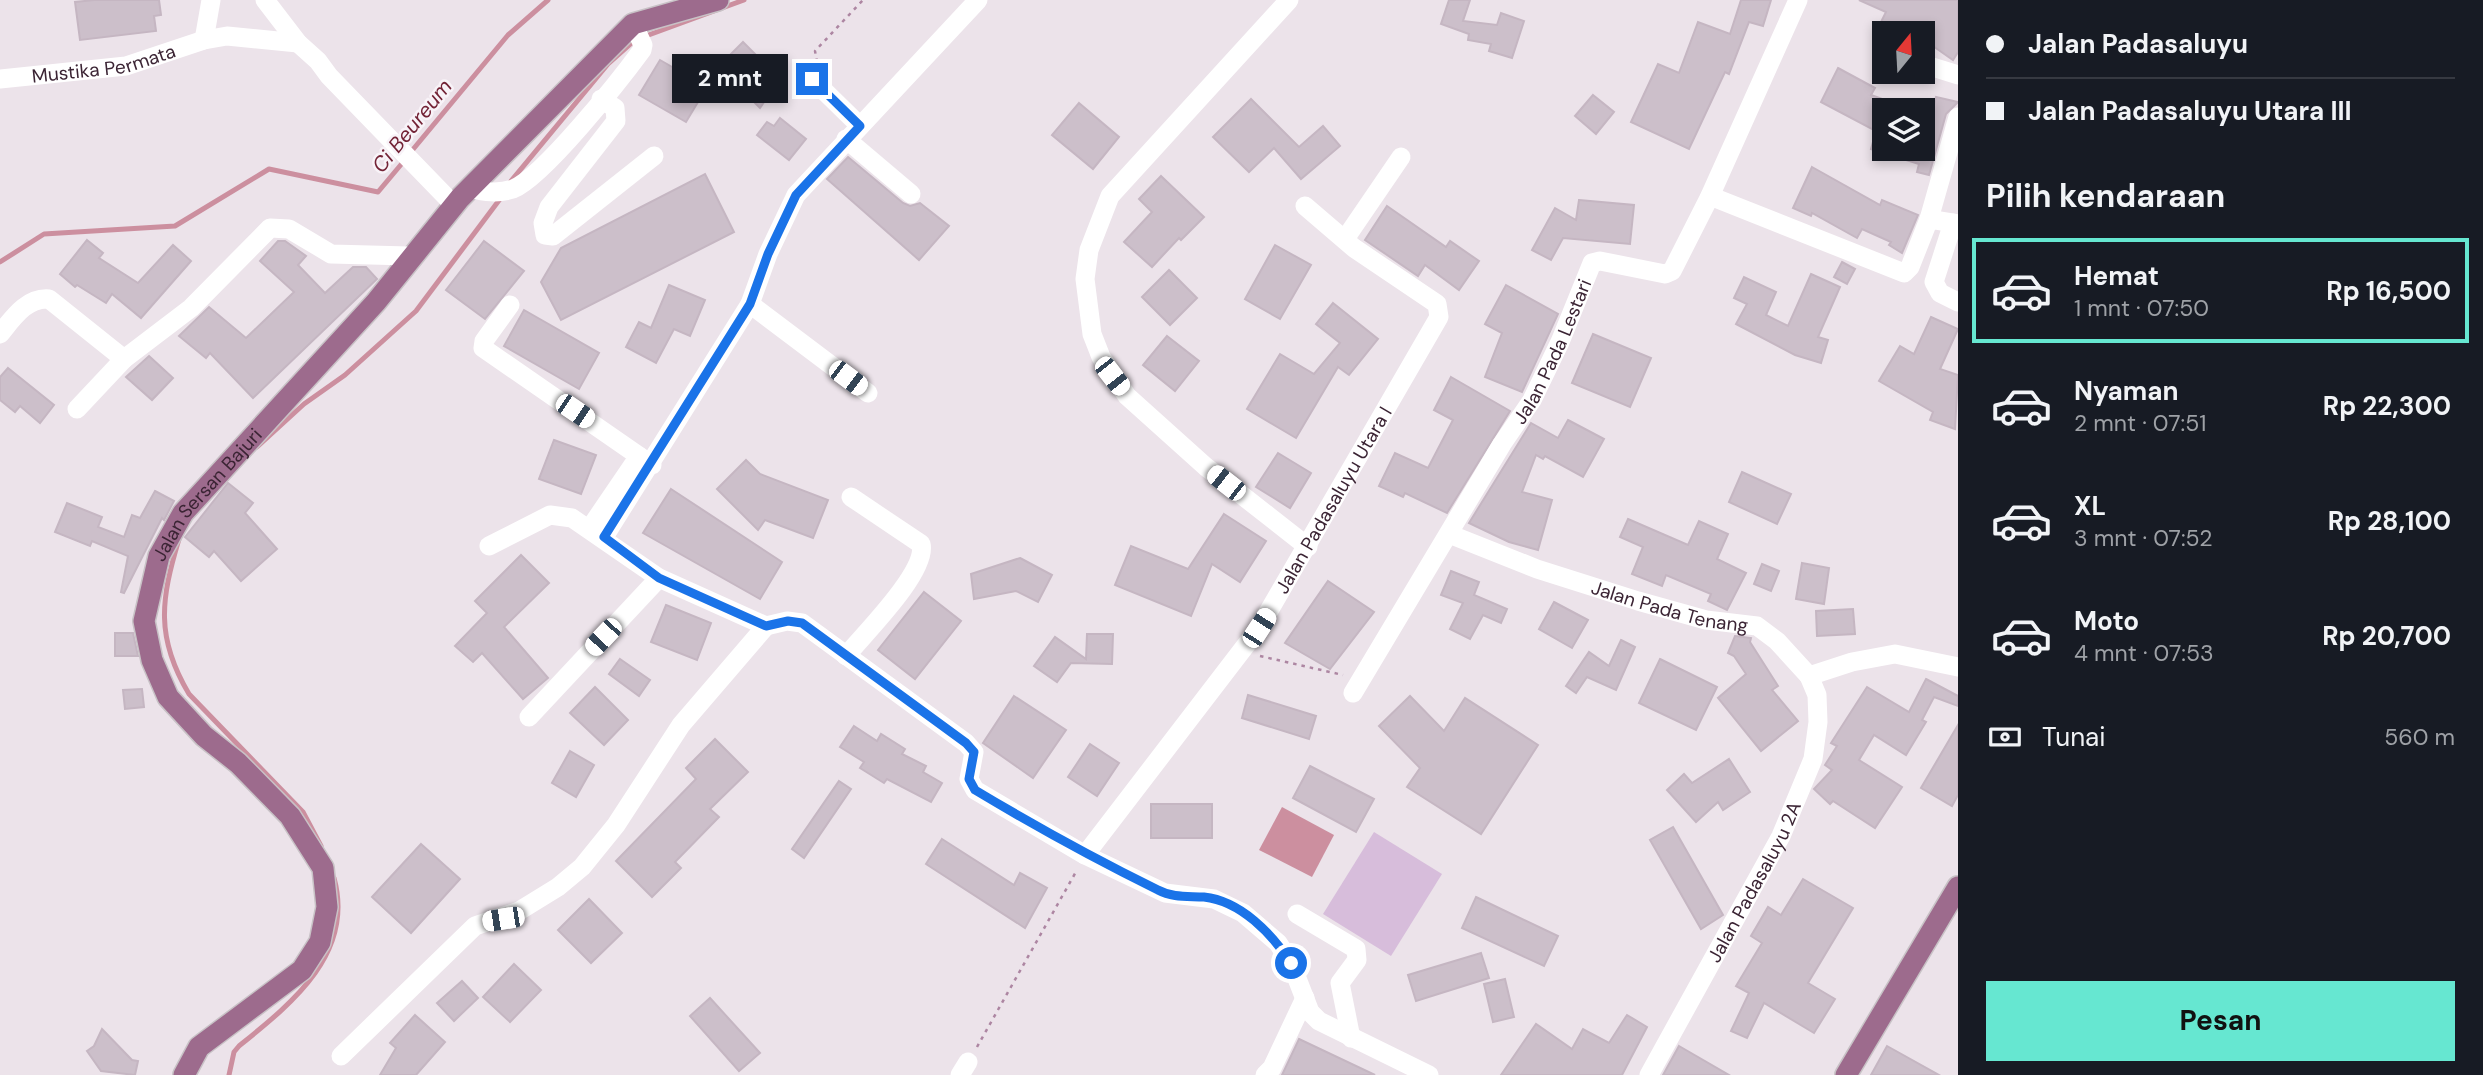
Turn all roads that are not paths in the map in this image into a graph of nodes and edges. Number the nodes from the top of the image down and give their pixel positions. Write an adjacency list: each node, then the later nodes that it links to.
1 (211, 0): 8 (street)
2 (265, 0): 9 (street)
3 (718, 0): 7 (main road, Jalan Sersan Bajuri)
4 (978, 0): 16 (street)
5 (1289, 0): 39 (street)
6 (1798, 0): 21 (street, Jalan Pada Lestari)
7 (636, 32): 14 (street); 22 (main road, Jalan Sersan Bajuri)
8 (204, 40): 9 (street, Mustika Permata); 12 (street, Mustika Permata)
9 (298, 43): 22 (street)
10 (1936, 68): 11 (street)
11 (1958, 75)
12 (0, 79)
13 (812, 79): 16 (street)
14 (601, 99): 18 (street); 22 (street)
15 (1958, 117): 24 (street)
16 (853, 133): 20 (street); 29 (street)
17 (1958, 154): 24 (street)
18 (654, 156)
19 (1401, 157): 25 (street)
20 (911, 194)
21 (1710, 196): 24 (street); 37 (street, Jalan Pada Lestari)
22 (461, 197): 26 (main road, Jalan Sersan Bajuri)
23 (1305, 206): 25 (street, Jalan Padasaluyu Utara I)
24 (1944, 222): 27 (street)
25 (1345, 239): 39 (street, Jalan Padasaluyu Utara I)
26 (409, 256): 31 (street); 53 (main road, Jalan Sersan Bajuri)
27 (1958, 302)
28 (510, 304): 34 (street)
29 (750, 304): 32 (street); 34 (street)
30 (0, 334): 31 (street)
31 (124, 359): 33 (street)
32 (868, 393)
33 (76, 409)
34 (645, 460): 36 (street)
35 (852, 497): 42 (street)
36 (597, 532): 38 (street); 40 (street)
37 (1449, 534): 44 (street, Jalan Pada Tenang); 45 (street, Jalan Pada Lestari)
38 (489, 546)
39 (1308, 547): 47 (street, Jalan Padasaluyu Utara I)
40 (659, 578): 41 (street); 46 (street)
41 (766, 626): 42 (street); 52 (street)
42 (846, 656): 47 (street)
43 (1958, 667): 44 (street)
44 (1809, 676): 56 (street, Jalan Padasaluyu 2A)
45 (1357, 686)
46 (529, 717)
47 (1085, 855): 50 (street)
48 (1958, 887): 57 (main road)
49 (1297, 914): 51 (street)
50 (1305, 999): 51 (street); 54 (street)
51 (1351, 1038): 55 (street)
52 (341, 1056)
53 (184, 1075)
54 (1265, 1075)
55 (1429, 1075)
56 (1649, 1075)
57 (1846, 1075)

